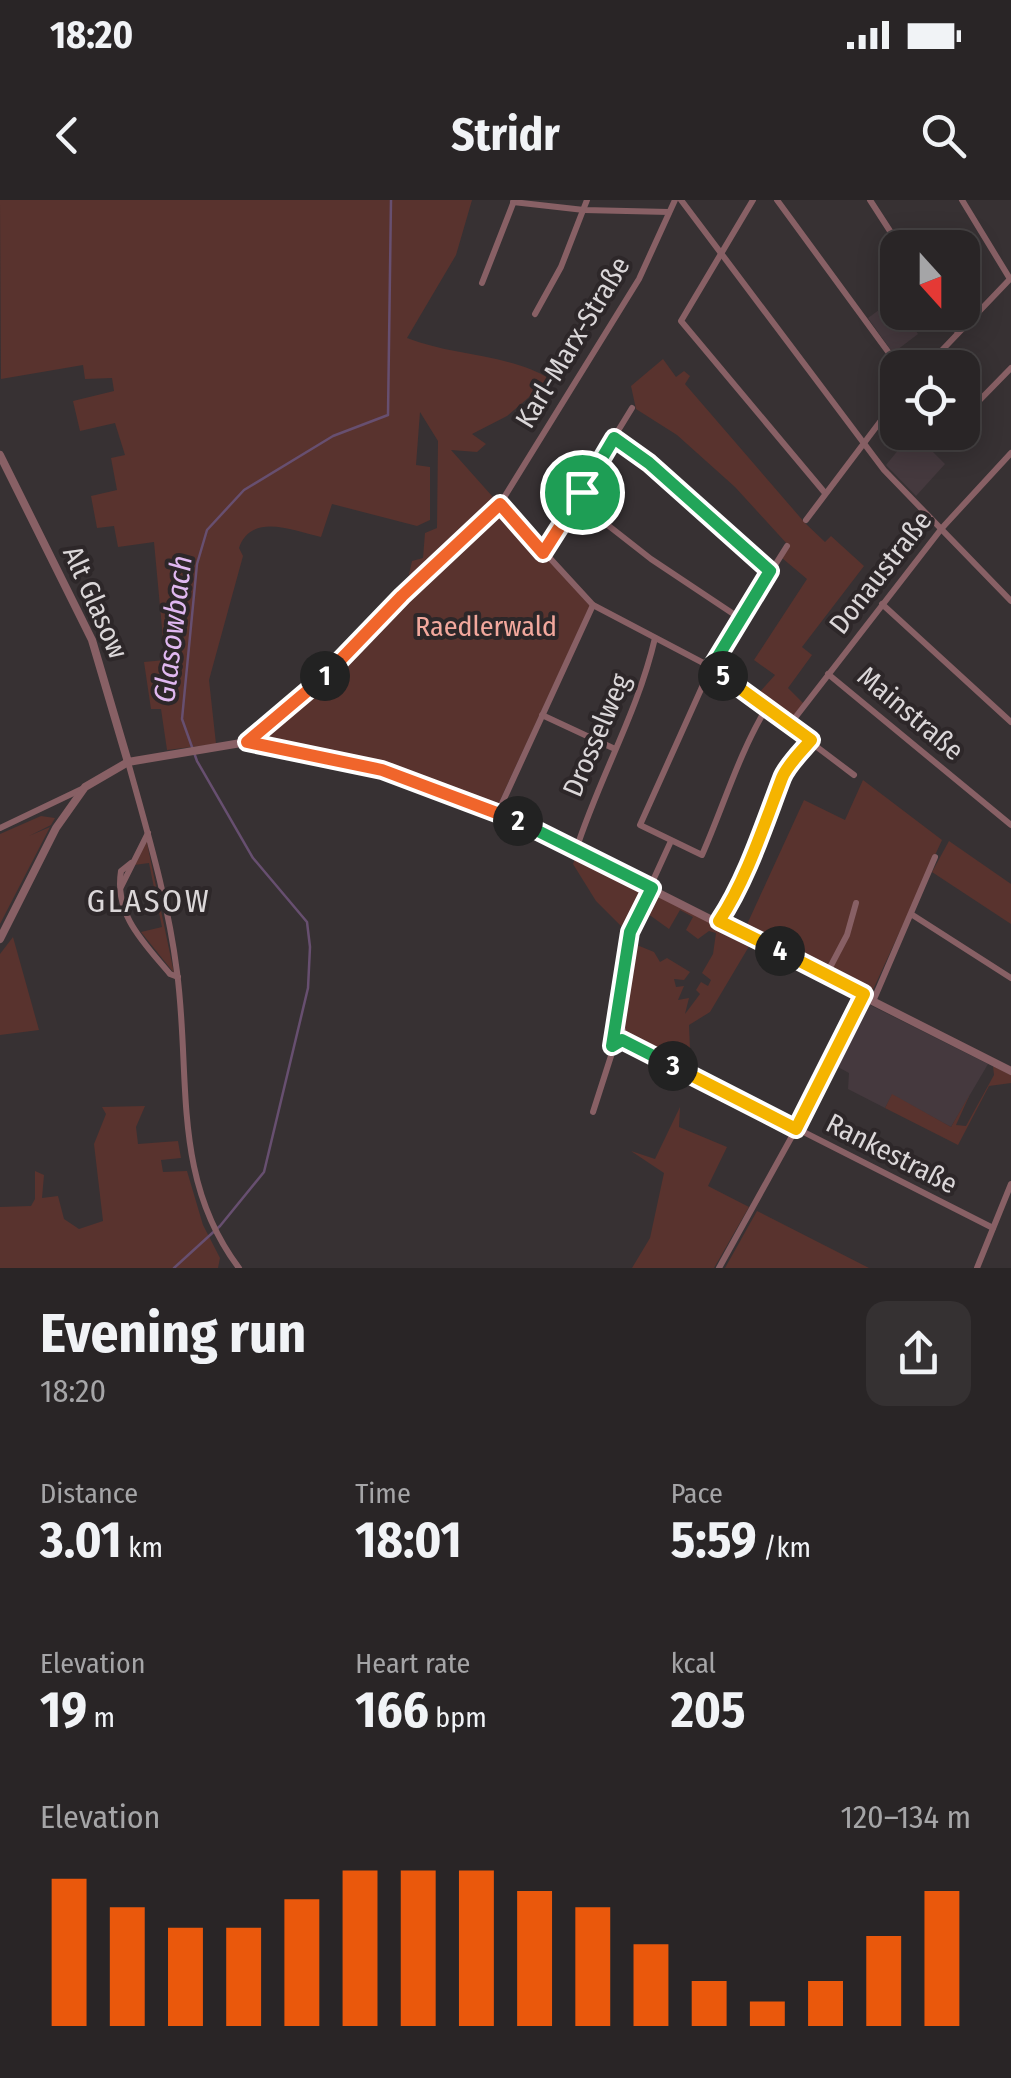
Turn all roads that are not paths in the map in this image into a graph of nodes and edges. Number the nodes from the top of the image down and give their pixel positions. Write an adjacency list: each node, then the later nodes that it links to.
1 (588, 200): 8 (street)
2 (678, 200): 9 (street, Karl-Marx-Straße); 11 (street)
3 (754, 200): 11 (street)
4 (777, 200): 16 (street)
5 (870, 200): 10 (street)
6 (962, 200): 12 (street)
7 (514, 201): 8 (street); 13 (street)
8 (584, 210): 9 (street); 14 (street)
9 (669, 212): 28 (street, Karl-Marx-Straße)
10 (890, 230)
11 (720, 251): 23 (street); 26 (street)
12 (1010, 280): 15 (street)
13 (482, 284)
14 (535, 314)
15 (957, 331): 17 (street)
16 (887, 350)
17 (941, 350)
18 (1011, 368): 19 (street)
19 (980, 400)
20 (632, 408): 22 (street)
21 (880, 419): 23 (street)
22 (614, 438): 27 (street); 33 (street)
23 (861, 441): 26 (street); 30 (street)
24 (0, 455): 48 (street, Alt Glasow)
25 (1009, 459): 30 (street, Donaustraße)
26 (825, 492): 29 (street)
27 (577, 501): 32 (street); 37 (street)
28 (500, 504): 32 (street); 46 (street, Karl-Marx-Straße)
29 (806, 520)
30 (942, 528): 34 (street); 35 (street, Donaustraße)
31 (787, 546): 33 (street)
32 (543, 553): 36 (street)
33 (770, 571): 37 (street)
34 (1011, 601)
35 (882, 604): 40 (street, Donaustraße); 43 (street)
36 (592, 605): 38 (street); 42 (street)
37 (741, 619): 39 (street)
38 (655, 638): 39 (street); 47 (street, Drosselweg)
39 (711, 668): 41 (street); 59 (street)
40 (828, 674): 44 (street, Donaustraße); 56 (street, Mainstraße)
41 (767, 707): 44 (street); 59 (street)
42 (542, 714): 47 (street); 55 (street)
43 (1011, 722)
44 (791, 724): 45 (street)
45 (811, 740): 50 (street); 65 (street)
46 (247, 742): 48 (street); 55 (street)
47 (615, 749): 60 (street, Drosselweg)
48 (128, 762): 49 (street); 51 (street, Alt Glasow)
49 (106, 773): 51 (street); 52 (street)
50 (854, 774)
51 (134, 780): 58 (street, Alt Glasow)
52 (85, 787): 53 (street); 54 (street)
53 (58, 802): 54 (street); 57 (street)
54 (66, 812): 66 (street)
55 (498, 812): 60 (street)
56 (1011, 825)
57 (0, 828)
58 (148, 833): 68 (street, Alt Glasow); 68 (street)
59 (671, 841): 62 (street)
60 (576, 850): 62 (street)
61 (935, 857): 64 (street)
62 (651, 887): 65 (street); 72 (street)
63 (856, 903): 67 (street)
64 (911, 914): 69 (street); 71 (street)
65 (719, 921): 67 (street)
66 (0, 938)
67 (826, 975): 70 (street)
68 (178, 977): 80 (street, Alt Glasow)
69 (1011, 978)
70 (864, 994): 71 (street); 77 (street)
71 (874, 999): 75 (street)
72 (616, 1010): 73 (street); 74 (street)
73 (628, 1043): 74 (street); 77 (street, Rankestraße)
74 (612, 1046): 76 (street)
75 (1010, 1067)
76 (593, 1112)
77 (796, 1129): 79 (street, Rankestraße); 81 (street)
78 (1011, 1184): 79 (street)
79 (993, 1228): 82 (street)
80 (238, 1268)
81 (719, 1268)
82 (977, 1268)

